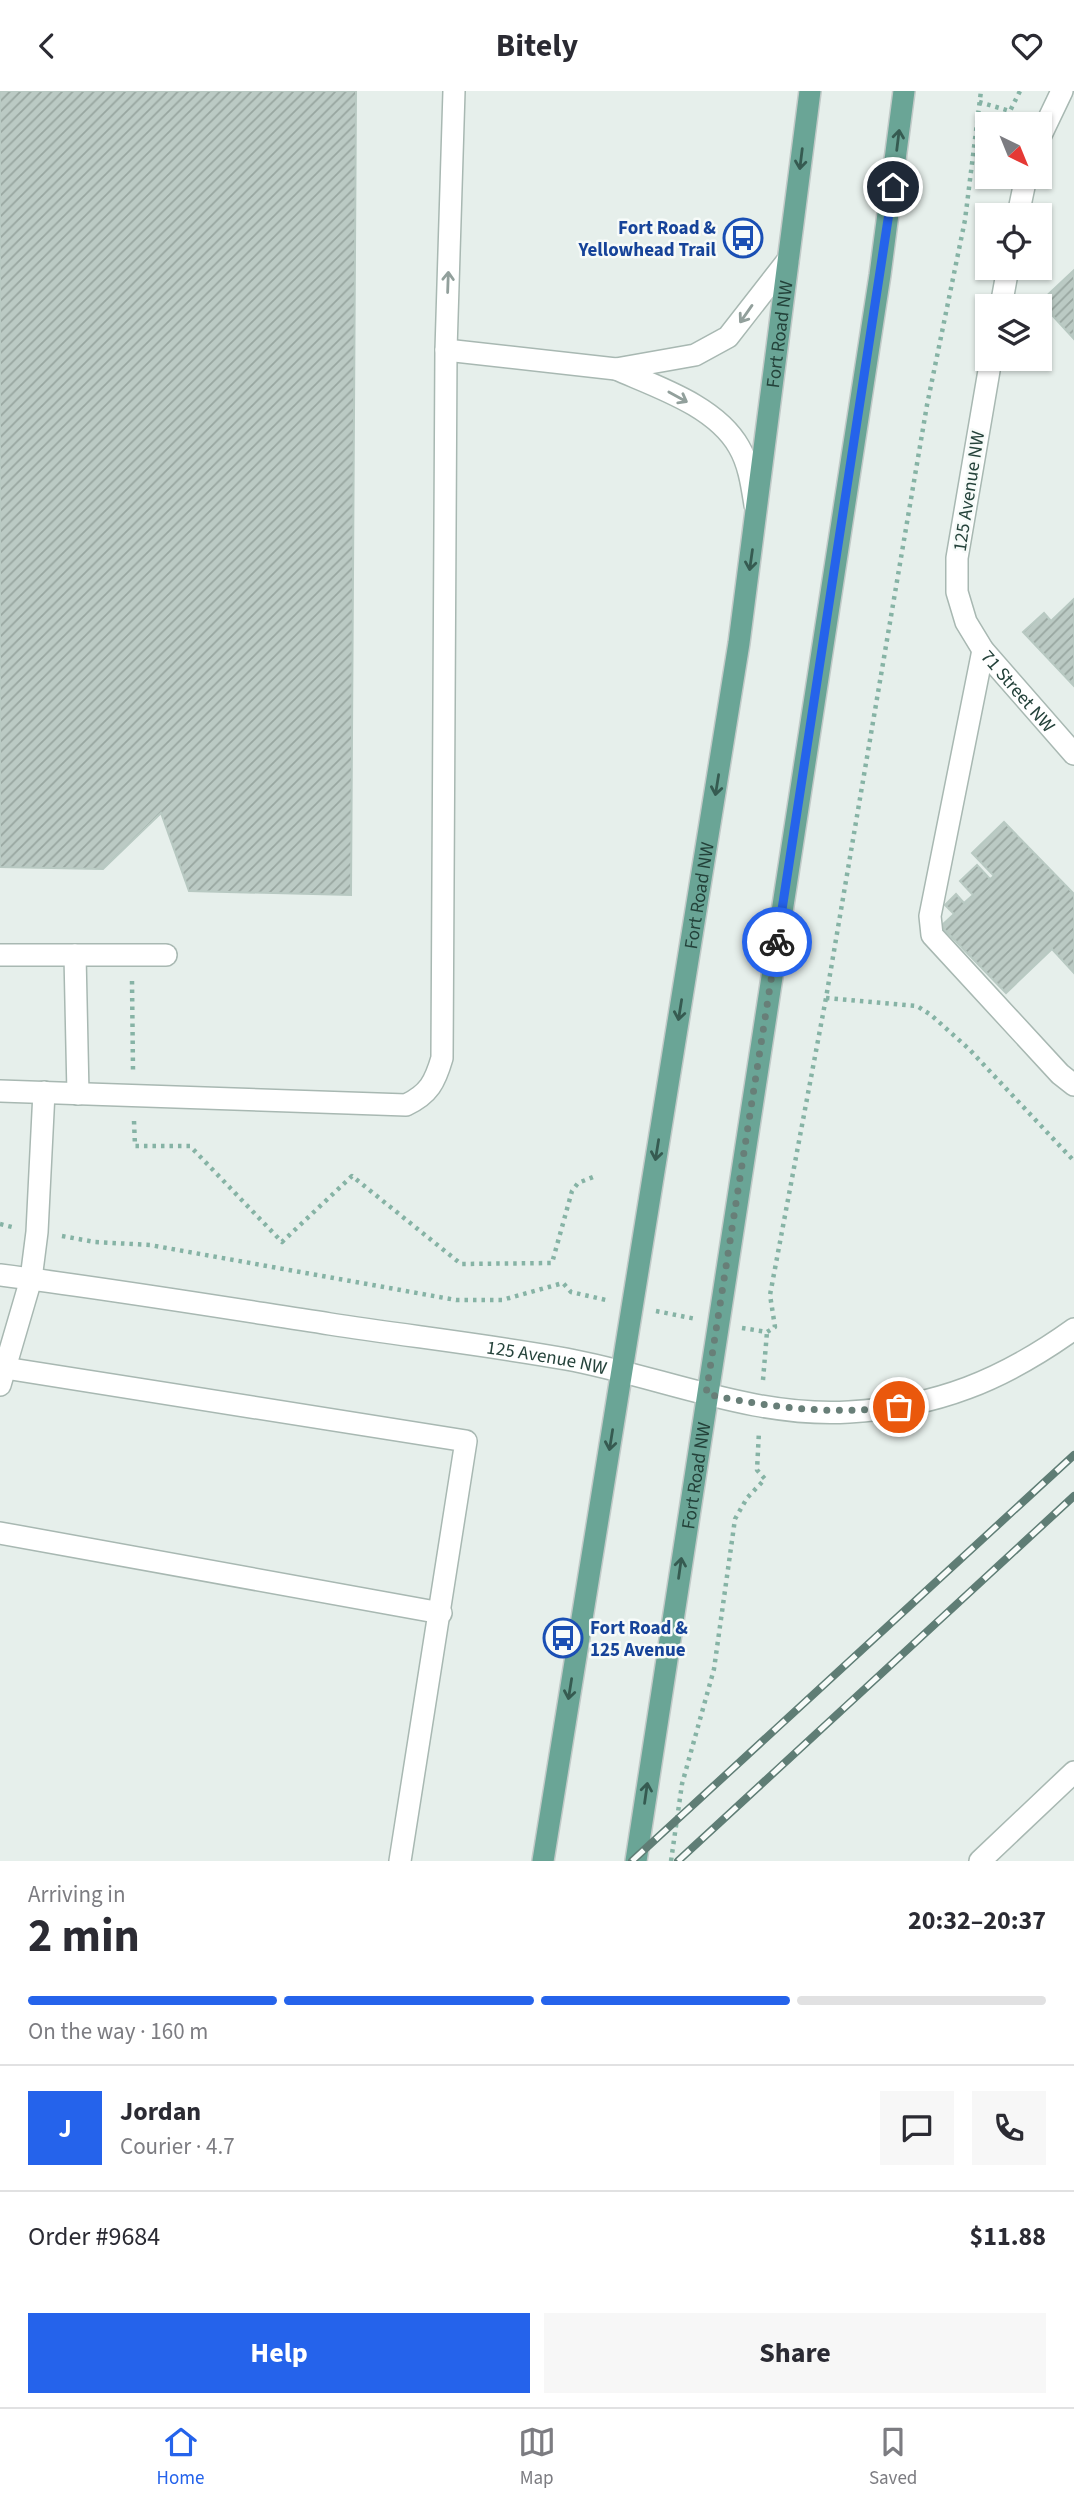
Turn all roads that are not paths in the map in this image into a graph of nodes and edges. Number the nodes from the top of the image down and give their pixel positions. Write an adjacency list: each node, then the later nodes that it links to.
1 (454, 91): 7 (street, one-way to 1)
2 (810, 91): 6 (main road, Fort Road NW, one-way to 6)
3 (904, 91): 26 (main road, Fort Road NW, one-way to 3)
4 (1062, 91): 5 (street)
5 (1052, 112)
6 (788, 260): 8 (street, one-way to 8); 10 (main road, Fort Road NW)
7 (446, 350): 8 (street); 20 (street)
8 (616, 369): 10 (street, one-way to 10)
9 (989, 371): 11 (street, 125 Avenue NW)
10 (757, 515): 24 (main road, Fort Road NW, one-way to 24)
11 (967, 622): 12 (street, 71 Street NW)
12 (983, 650): 13 (street, 71 Street NW); 17 (street)
13 (1074, 754)
14 (0, 954): 15 (street)
15 (75, 955): 16 (street); 20 (street)
16 (166, 955)
17 (1074, 1086)
18 (0, 1091): 19 (street)
19 (44, 1092): 20 (street); 22 (street)
20 (78, 1094)
21 (0, 1275): 22 (street, 125 Avenue NW)
22 (31, 1279): 24 (street, 125 Avenue NW); 25 (street)
23 (1074, 1329): 26 (street, 125 Avenue NW)
24 (620, 1373): 26 (street, 125 Avenue NW); 31 (main road, Fort Road NW, one-way to 31)
25 (2, 1376): 28 (street)
26 (706, 1394): 32 (main road, Fort Road NW, one-way to 26)
27 (0, 1533): 28 (street)
28 (441, 1613): 30 (street)
29 (1073, 1775): 33 (street)
30 (400, 1861)
31 (543, 1861)
32 (636, 1861)
33 (980, 1861)

